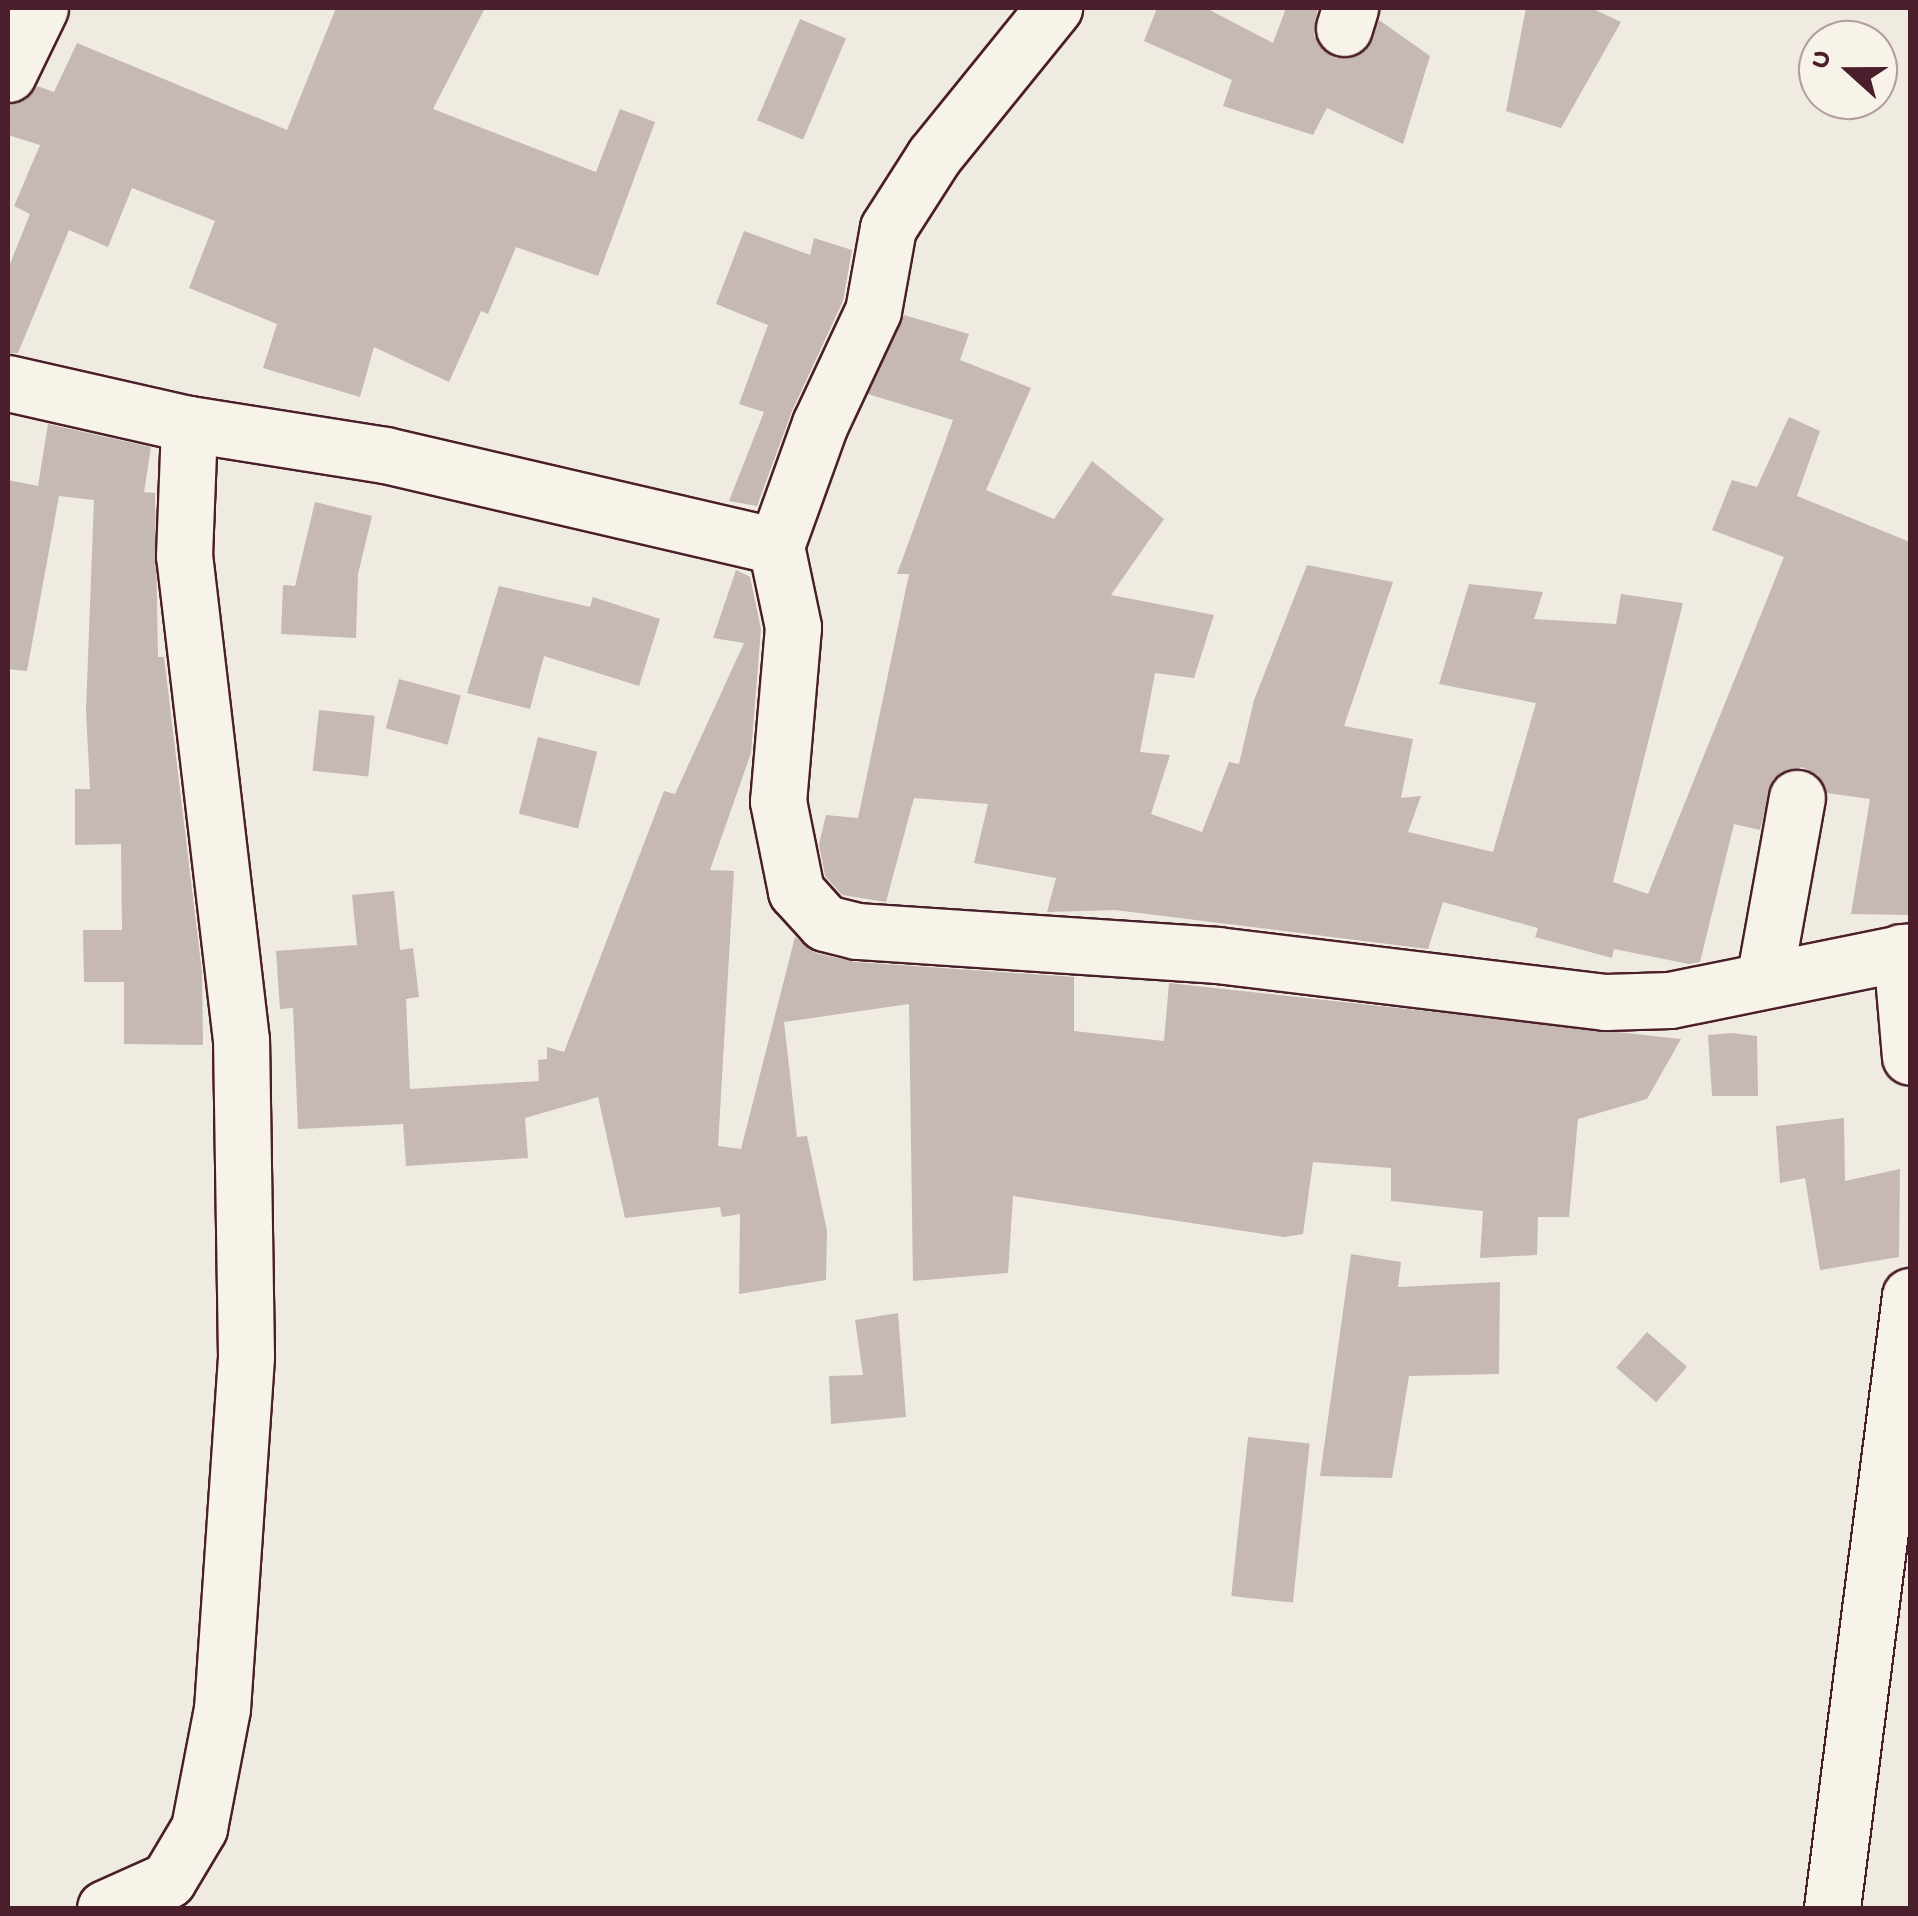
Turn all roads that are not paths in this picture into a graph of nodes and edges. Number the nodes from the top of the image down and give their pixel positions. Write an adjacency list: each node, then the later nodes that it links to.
1 (40, 8): 3 (street)
2 (1054, 8): 6 (street)
3 (8, 74)
4 (8, 383): 5 (street)
5 (189, 424): 6 (street); 12 (street)
6 (776, 546): 9 (street)
7 (1797, 798): 9 (street)
8 (1906, 952): 9 (street); 10 (street)
9 (1765, 976)
10 (1910, 1057)
11 (1910, 1296): 13 (street)
12 (105, 1908)
13 (1832, 1908)

